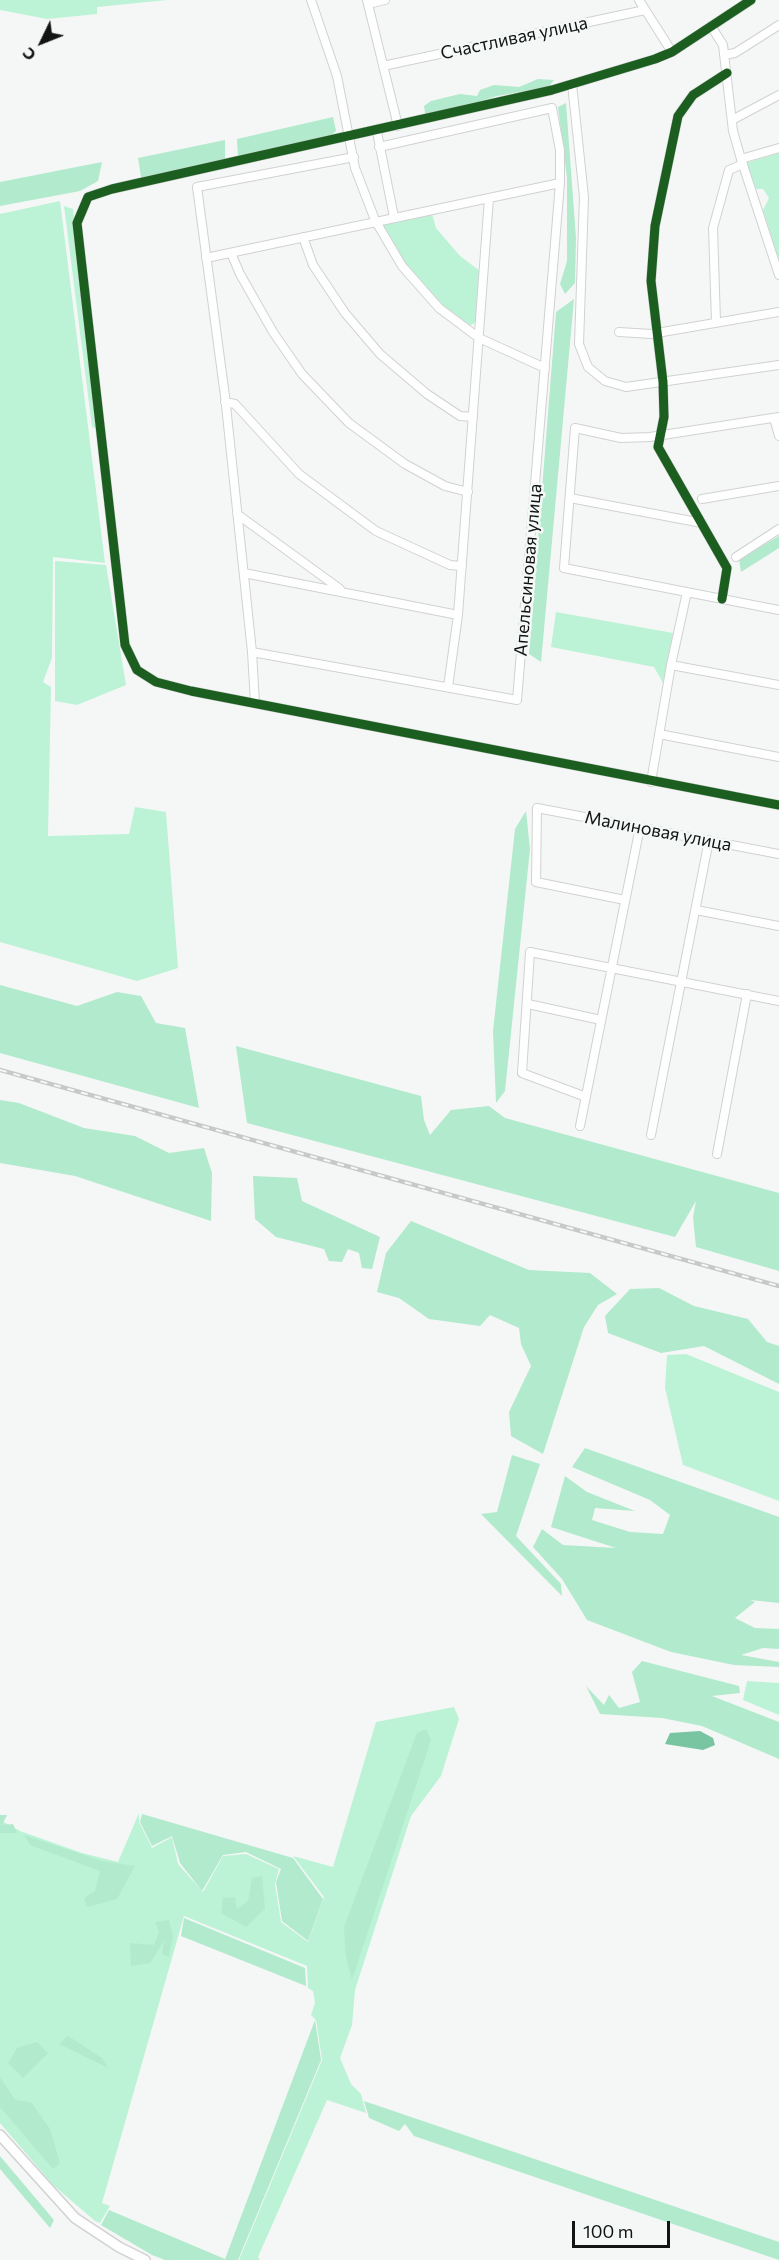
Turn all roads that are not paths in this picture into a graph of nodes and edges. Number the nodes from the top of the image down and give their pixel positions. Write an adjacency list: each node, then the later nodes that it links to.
1 (311, 0): 18 (street)
2 (385, 0): 5 (street)
3 (639, 0): 6 (street)
4 (751, 0): 8 (street)
5 (368, 2): 11 (street)
6 (645, 10): 9 (street); 11 (street, Счастливая улица)
7 (779, 25): 10 (street)
8 (711, 26): 9 (street); 10 (street)
9 (672, 52): 13 (street)
10 (724, 55): 12 (street)
11 (384, 66): 16 (street)
12 (727, 73): 15 (street); 33 (street)
13 (572, 84): 16 (street); 38 (street)
14 (779, 95): 15 (street)
15 (732, 120): 22 (street)
16 (399, 126): 17 (street)
17 (377, 132): 18 (street); 19 (street)
18 (349, 135): 21 (street); 63 (street)
19 (379, 147): 23 (street, Апельсиновая улица); 25 (street)
20 (779, 148): 22 (street)
21 (354, 157): 26 (street); 29 (street)
22 (742, 162): 30 (street); 32 (street)
23 (560, 183): 24 (street); 37 (street, Апельсиновая улица)
24 (489, 198): 25 (street); 35 (street)
25 (394, 217): 26 (street)
26 (375, 220): 27 (street); 35 (street)
27 (303, 237): 28 (street); 40 (street)
28 (231, 253): 29 (street); 45 (street)
29 (206, 258): 39 (street)
30 (779, 275)
31 (779, 312): 32 (street)
32 (716, 322): 33 (street)
33 (657, 332): 34 (street); 38 (street)
34 (619, 333)
35 (479, 338): 37 (street); 40 (street)
36 (779, 365): 38 (street)
37 (545, 368): 62 (street, Апельсиновая улица)
38 (663, 382): 42 (street)
39 (225, 402): 48 (street); 52 (street)
40 (473, 417): 45 (street)
41 (776, 418): 42 (street); 43 (street)
42 (659, 435): 46 (street); 49 (street)
43 (779, 436)
44 (779, 486): 47 (street)
45 (468, 492): 52 (street)
46 (570, 498): 49 (street); 55 (street)
47 (702, 499)
48 (237, 514): 53 (street); 54 (street)
49 (702, 523): 56 (street)
50 (779, 529): 51 (street)
51 (736, 557)
52 (462, 566): 58 (street)
53 (244, 573): 54 (street); 59 (street)
54 (343, 592): 58 (street)
55 (687, 592): 56 (street); 60 (street)
56 (723, 599): 57 (street)
57 (778, 609)
58 (459, 615): 62 (street)
59 (252, 652): 62 (street, Апельсиновая улица); 63 (street)
60 (671, 664): 61 (street); 64 (street)
61 (779, 685)
62 (448, 687)
63 (255, 703): 66 (street)
64 (658, 734): 65 (street); 66 (street)
65 (779, 757)
66 (651, 782): 67 (street)
67 (779, 805)
68 (640, 827): 69 (street, Малиновая улица); 71 (street); 71 (street, Малиновая улица)
69 (709, 840): 70 (street, Малиновая улица); 72 (street)
70 (779, 854)
71 (625, 900): 74 (street)
72 (696, 910): 73 (street); 75 (street)
73 (779, 926)
74 (612, 968): 75 (street); 78 (street); 79 (street)
75 (683, 981): 76 (street); 82 (street)
76 (747, 994): 77 (street); 83 (street)
77 (779, 1001)
78 (528, 1004): 79 (street); 80 (street)
79 (601, 1020): 80 (street)
80 (586, 1097): 81 (street)
81 (580, 1126)
82 (651, 1135)
83 (717, 1154)
84 (0, 2135): 85 (main road)
85 (145, 2260)

